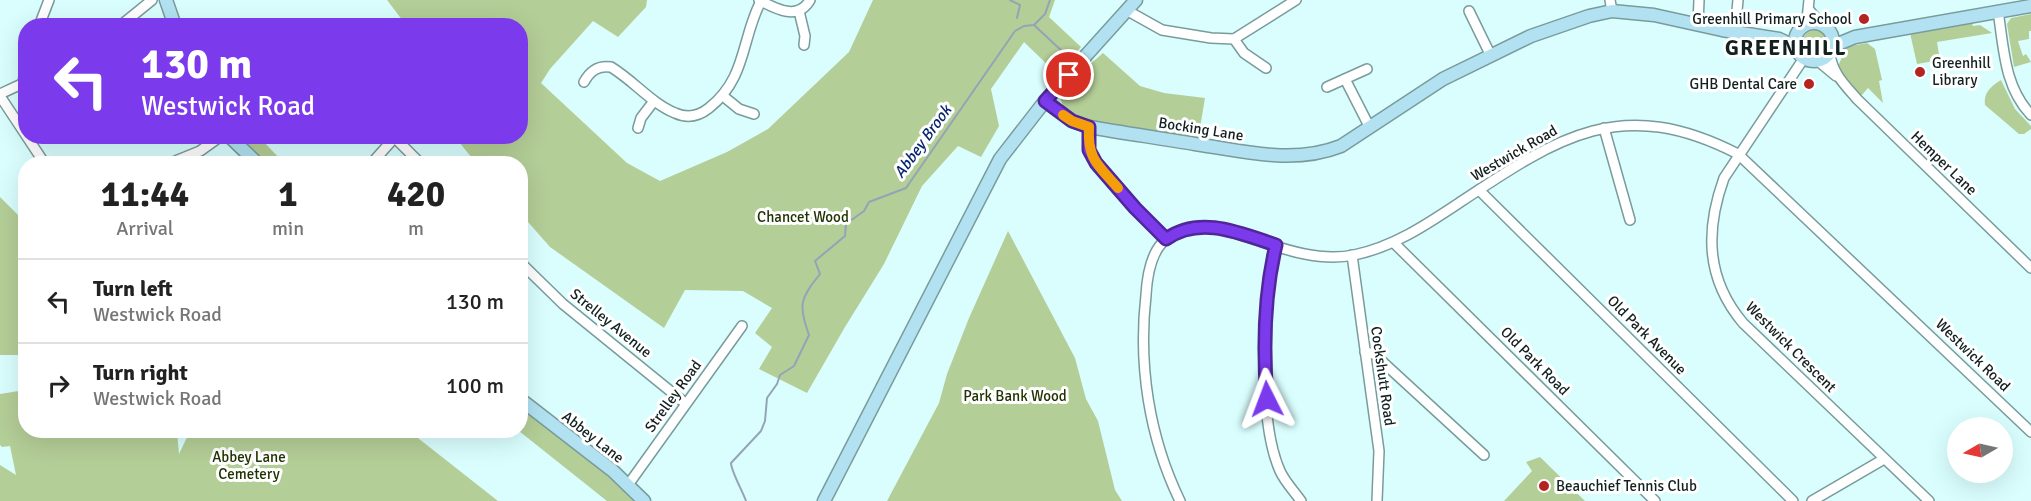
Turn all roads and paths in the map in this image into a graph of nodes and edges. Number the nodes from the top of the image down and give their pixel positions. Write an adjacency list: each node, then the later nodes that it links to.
1 (49, 0): 17 (street)
2 (152, 0): 18 (street)
3 (166, 0): 19 (street)
4 (760, 0): 14 (street); 40 (street)
5 (810, 0): 14 (street)
6 (1136, 0): 15 (street)
7 (1296, 0): 25 (street)
8 (1699, 0): 20 (street)
9 (1738, 0): 23 (street)
10 (1611, 5): 20 (street, Bocking Lane); 30 (street, Bocking Lane)
11 (1809, 5): 21 (street); 22 (street)
12 (2031, 6): 16 (street)
13 (1469, 10): 30 (street)
14 (799, 11): 27 (street)
15 (1128, 11): 25 (street); 42 (street)
16 (1998, 11): 24 (street); 44 (street)
17 (42, 18)
18 (130, 18)
19 (172, 18)
20 (1698, 24): 23 (street, Bocking Lane)
21 (1826, 28): 22 (street); 24 (street); 28 (street)
22 (1801, 30): 26 (street, Bocking Lane); 29 (street)
23 (1735, 32): 26 (street, Bocking Lane)
24 (1856, 37): 28 (street)
25 (1234, 39): 32 (street)
26 (1779, 39): 29 (street, Bocking Lane)
27 (804, 45)
28 (1831, 49): 31 (street); 34 (street, Hemper Lane)
29 (1800, 52): 31 (street); 54 (street, Westwick Crescent)
30 (1490, 54): 46 (street, Bocking Lane)
31 (1818, 61): 34 (street, Hemper Lane)
32 (1266, 68)
33 (1367, 69): 35 (street)
34 (1838, 77): 65 (street, Hemper Lane)
35 (1345, 79): 38 (street); 46 (street)
36 (584, 82): 41 (street)
37 (18, 86): 39 (street)
38 (1327, 87)
39 (0, 95): 45 (street)
40 (723, 96): 41 (street); 43 (street)
41 (654, 101): 48 (street)
42 (1045, 101): 47 (street, Bocking Lane); 76 (street)
43 (754, 114)
44 (2031, 115)
45 (18, 123)
46 (1369, 126): 47 (street, Bocking Lane)
47 (1089, 127): 61 (street)
48 (638, 128)
49 (1604, 128): 54 (street, Westwick Road); 59 (street, Westwick Road); 60 (street)
50 (210, 144): 55 (street)
51 (237, 144): 56 (street)
52 (389, 144): 57 (street)
53 (402, 144): 58 (street)
54 (1738, 154): 71 (street, Westwick Road); 73 (street, Westwick Crescent)
55 (188, 156)
56 (250, 156)
57 (377, 156)
58 (414, 156)
59 (1479, 190): 62 (street, Westwick Road); 81 (street, Old Park Avenue)
60 (1630, 220)
61 (1166, 239): 63 (street, Westwick Road); 77 (street)
62 (1394, 243): 64 (street, Westwick Road); 80 (street, Old Park Road)
63 (1276, 245): 64 (street, Westwick Road); 78 (street)
64 (1352, 255): 68 (street, Cockshutt Road)
65 (2031, 268)
66 (528, 270): 69 (street, Strelley Avenue)
67 (742, 326): 69 (street, Strelley Road)
68 (1365, 352): 72 (street); 79 (street, Cockshutt Road)
69 (685, 404): 74 (street, Strelley Road)
70 (528, 405): 74 (street, Abbey Lane)
71 (2031, 432)
72 (1484, 455)
73 (1884, 459): 82 (street); 83 (street, Westwick Crescent)
74 (628, 484): 75 (street, Abbey Lane)
75 (644, 501)
76 (824, 501)
77 (1180, 501)
78 (1301, 501)
79 (1378, 501)
80 (1656, 501)
81 (1793, 501)
82 (1812, 501)
83 (1929, 501)

